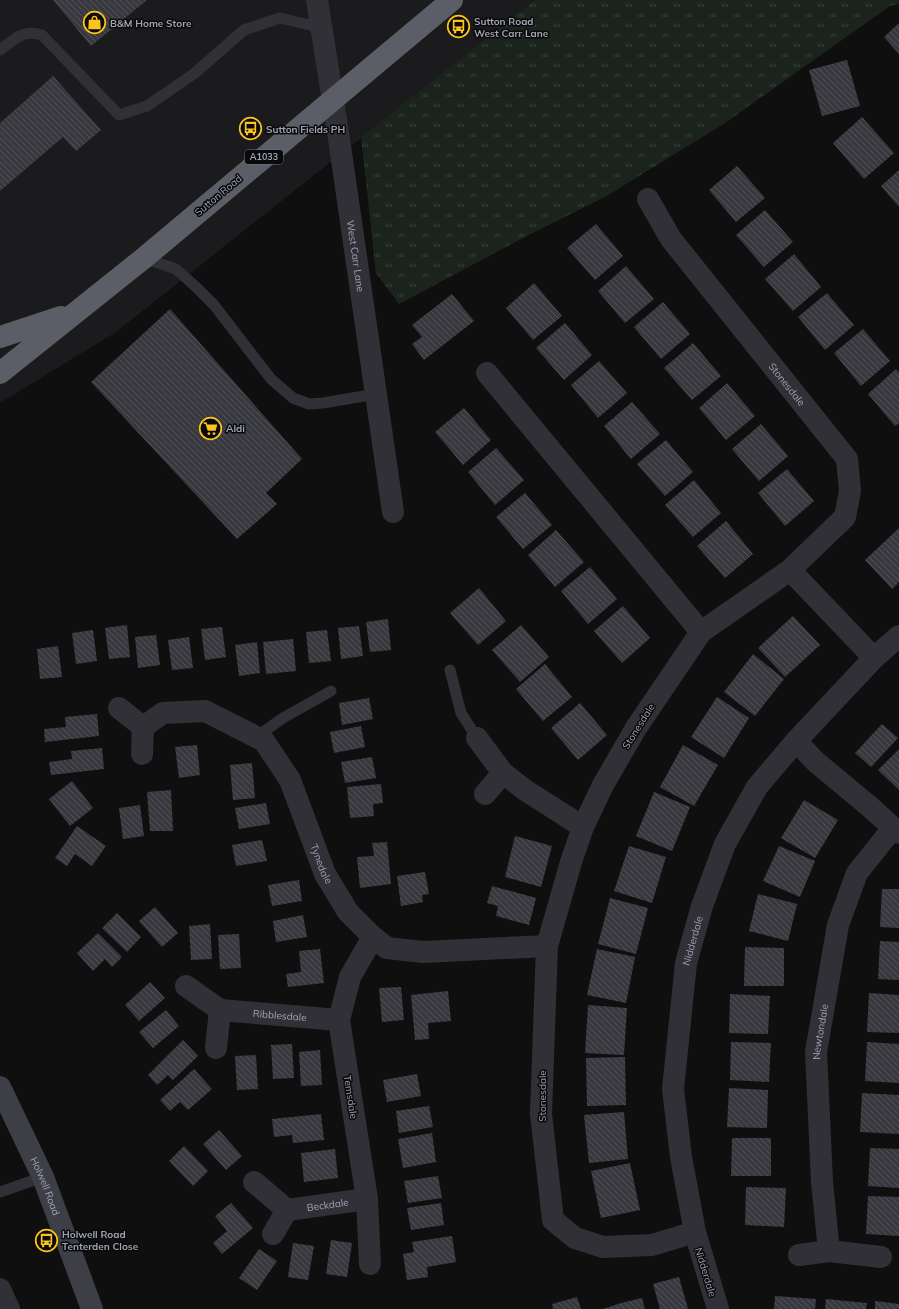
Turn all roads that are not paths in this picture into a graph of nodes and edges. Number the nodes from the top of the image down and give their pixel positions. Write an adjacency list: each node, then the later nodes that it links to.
1 (317, 0): 3 (street, West Carr Lane)
2 (452, 0): 5 (highway, Sutton Road / A1033)
3 (322, 28): 4 (lane); 5 (street, West Carr Lane)
4 (0, 50)
5 (333, 99): 7 (highway, Sutton Road / A1033); 12 (street, West Carr Lane)
6 (648, 199): 14 (street, Stonesdale)
7 (144, 258): 8 (highway, Sutton Road / A1033); 12 (lane)
8 (75, 313): 9 (highway, A1033); 11 (highway, A1033)
9 (0, 337)
10 (487, 372): 15 (street)
11 (0, 373)
12 (376, 394): 13 (street, West Carr Lane)
13 (393, 512)
14 (790, 570): 15 (street, Stonesdale); 17 (street)
15 (701, 632): 28 (street, Stonesdale)
16 (899, 636): 17 (street, Nidderdale)
17 (874, 658): 24 (street, Nidderdale)
18 (450, 670): 23 (lane)
19 (331, 691): 22 (lane)
20 (119, 708): 21 (street)
21 (143, 727): 22 (street, Tynedale); 25 (street)
22 (256, 737): 30 (street, Tynedale)
23 (477, 738): 26 (street)
24 (796, 741): 29 (street, Newtondale); 42 (street, Nidderdale)
25 (142, 754)
26 (503, 773): 27 (street); 28 (street)
27 (485, 794)
28 (583, 826): 31 (street, Stonesdale)
29 (896, 831): 44 (street, Newtondale)
30 (373, 937): 31 (street, Tynedale); 34 (street, Temsdale)
31 (547, 946): 42 (street, Stonesdale)
32 (186, 986): 33 (street)
33 (220, 1010): 34 (street, Ribblesdale); 35 (street)
34 (339, 1020): 40 (street, Temsdale)
35 (216, 1048)
36 (0, 1088): 37 (street, Holwell Road)
37 (43, 1177): 39 (lane); 50 (street, Holwell Road)
38 (254, 1182): 41 (street)
39 (0, 1192)
40 (367, 1199): 41 (street, Beckdale); 47 (street, Temsdale)
41 (287, 1210): 43 (street)
42 (694, 1232): 51 (street, Nidderdale)
43 (274, 1234)
44 (829, 1251): 45 (street); 46 (street)
45 (798, 1255)
46 (881, 1257)
47 (370, 1264)
48 (0, 1289): 49 (street)
49 (9, 1309)
50 (92, 1309)
51 (718, 1309)

